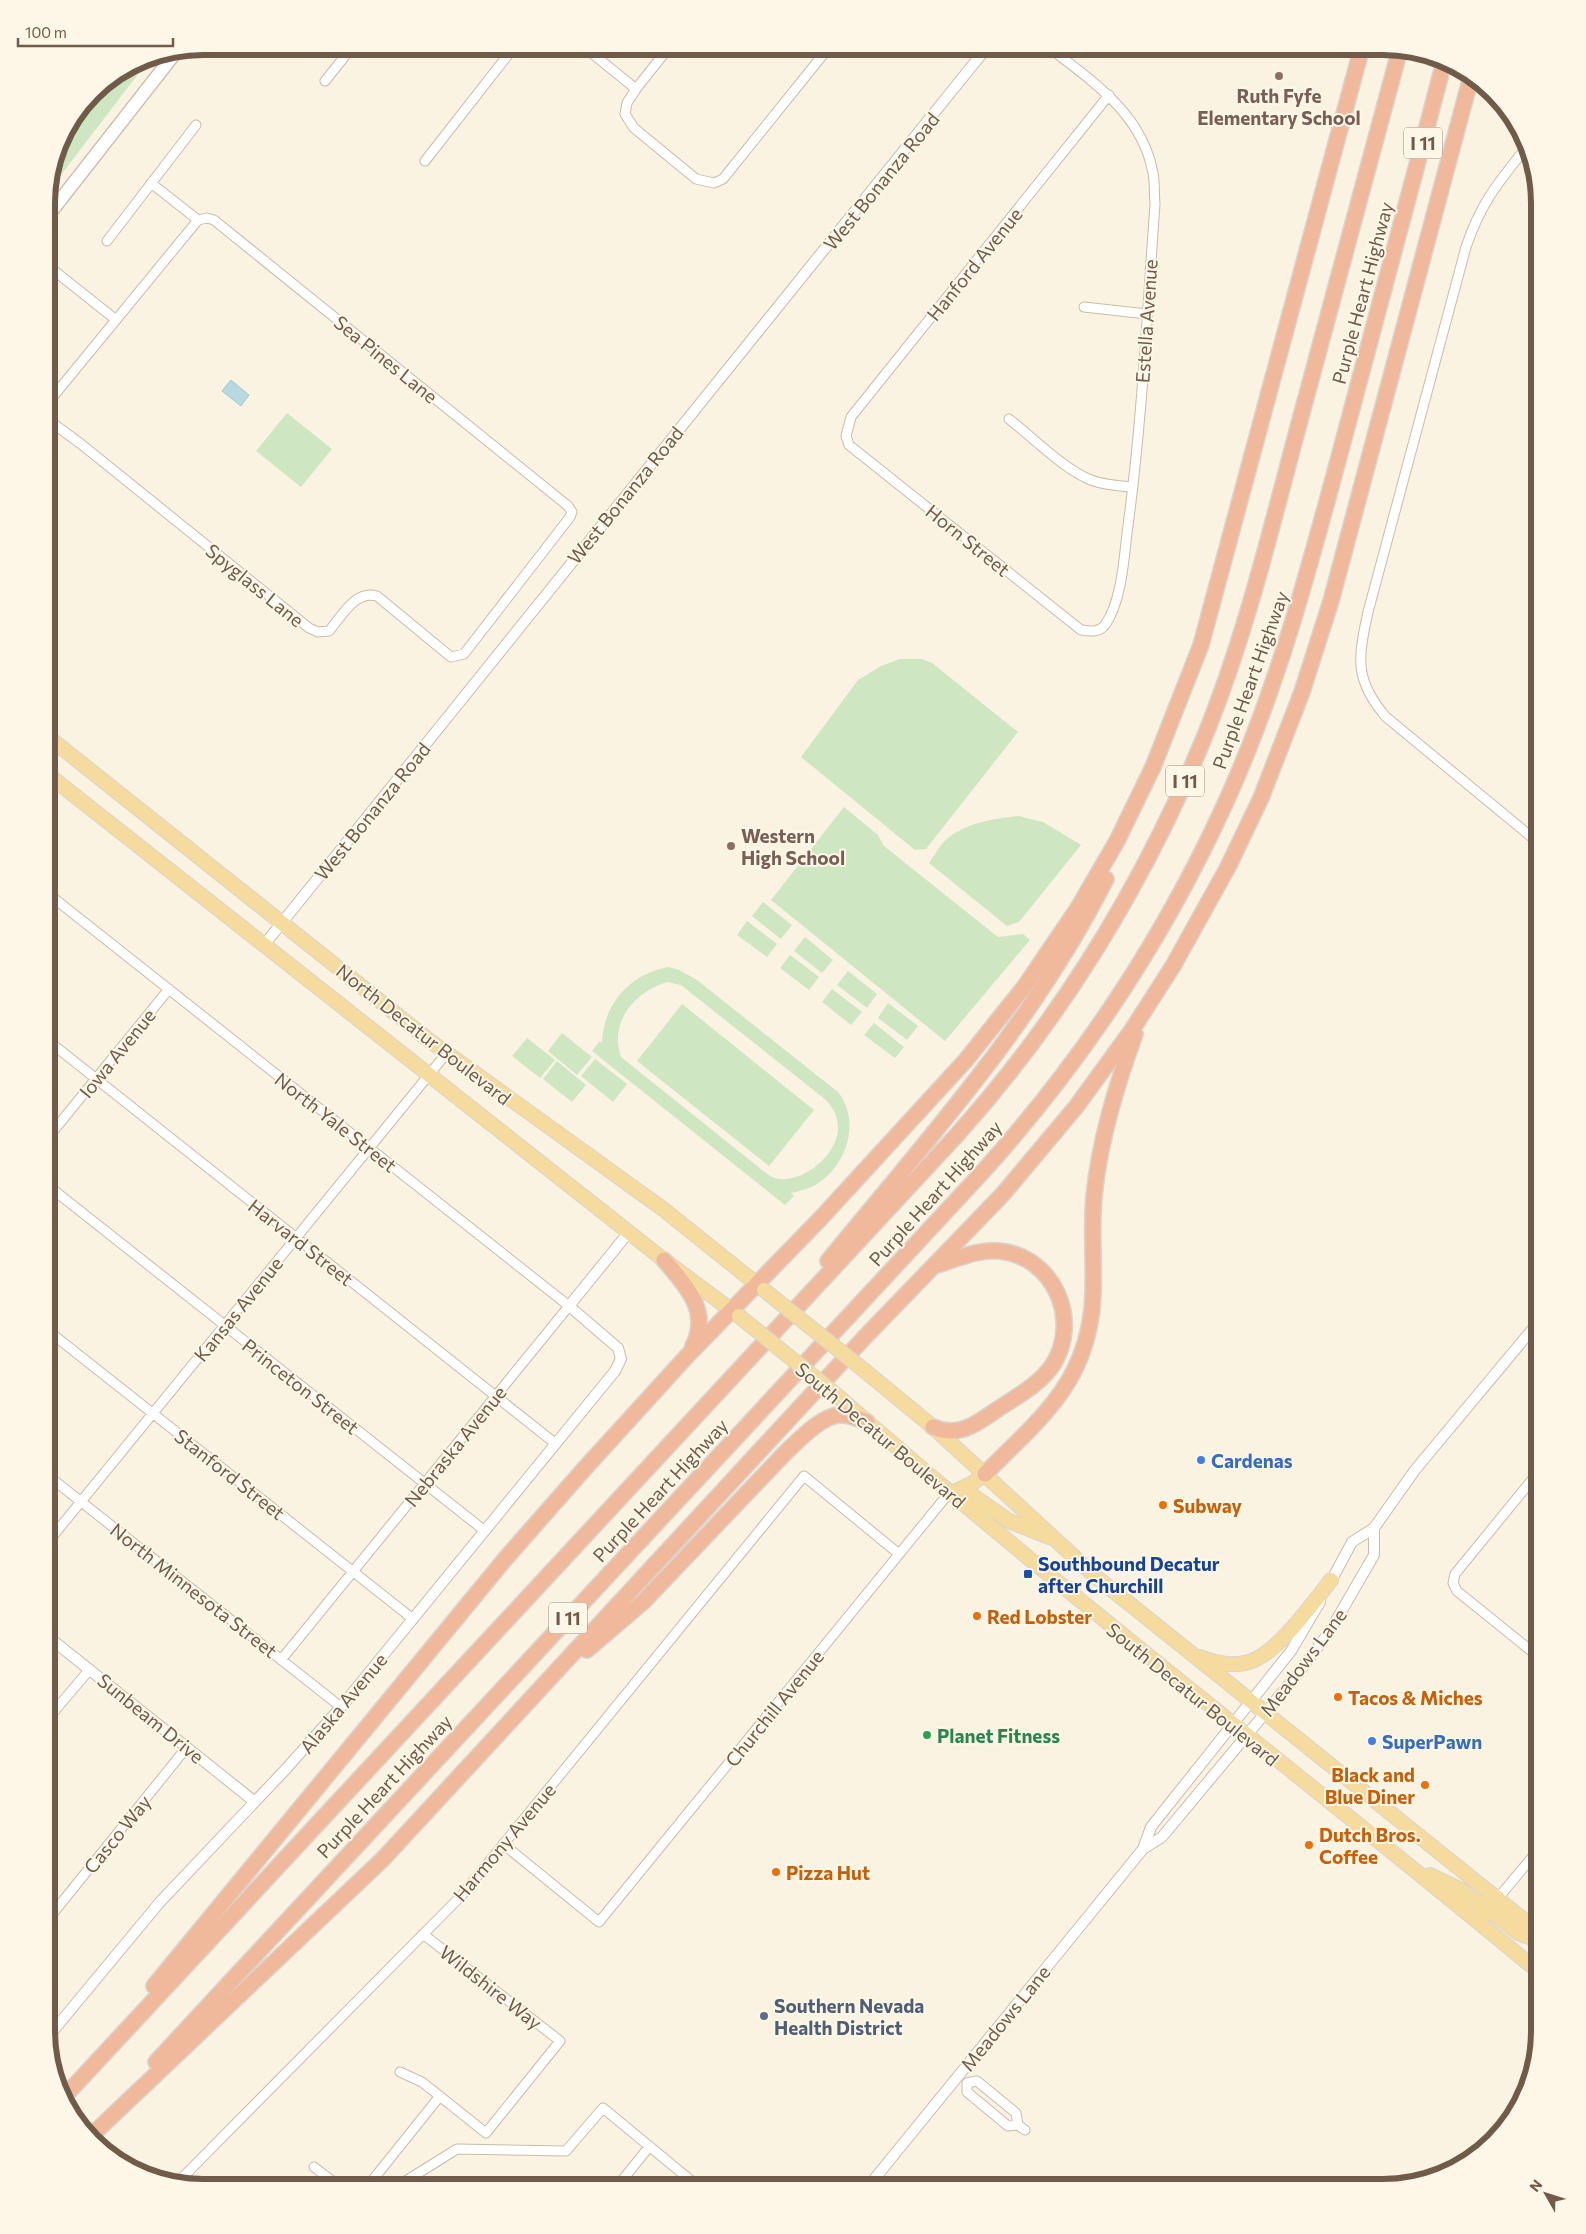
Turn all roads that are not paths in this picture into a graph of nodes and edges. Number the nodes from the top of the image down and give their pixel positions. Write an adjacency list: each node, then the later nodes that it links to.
1 (346, 55): 12 (street)
2 (508, 55): 18 (street)
3 (593, 55): 14 (street)
4 (663, 55): 14 (street)
5 (823, 55): 14 (street)
6 (981, 55): 39 (street, West Bonanza Road)
7 (1058, 55): 15 (street, Estella Avenue)
8 (1361, 55): 36 (highway)
9 (1398, 56): 64 (highway, Purple Heart Highway / I 11)
10 (171, 59): 20 (main road)
11 (1443, 67): 116 (highway, Purple Heart Highway / I 11)
12 (325, 80)
13 (1471, 84): 42 (highway)
14 (636, 90)
15 (1109, 95): 25 (street, Estella Avenue); 30 (street, Hanford Avenue)
16 (196, 125): 19 (street)
17 (1522, 153): 37 (street)
18 (425, 161)
19 (151, 183): 21 (street, Sea Pines Lane); 22 (street)
20 (55, 207)
21 (198, 220): 26 (street); 32 (street, Sea Pines Lane)
22 (107, 241)
23 (55, 271): 26 (street)
24 (1084, 307): 25 (street)
25 (1146, 314): 31 (street, Estella Avenue)
26 (115, 319): 27 (street)
27 (55, 394)
28 (1009, 419): 31 (street)
29 (55, 425): 32 (street, Spyglass Lane)
30 (846, 436): 33 (street, Horn Street)
31 (1133, 487): 33 (street, Estella Avenue)
32 (570, 508)
33 (1097, 631)
34 (55, 742): 39 (main road, North Decatur Boulevard)
35 (55, 780): 40 (main road, North Decatur Boulevard)
36 (1125, 825): 54 (highway); 64 (highway)
37 (1531, 837)
38 (55, 899): 41 (street, North Yale Street)
39 (281, 923): 40 (street, West Bonanza Road); 44 (main road, North Decatur Boulevard)
40 (264, 945): 45 (main road, North Decatur Boulevard)
41 (169, 990): 46 (street, Iowa Avenue); 48 (street, North Yale Street)
42 (1142, 1014): 53 (highway); 70 (highway)
43 (55, 1046): 46 (street, Harvard Street)
44 (446, 1054): 45 (street, Kansas Avenue); 54 (main road, North Decatur Boulevard)
45 (429, 1075): 48 (street, Kansas Avenue); 50 (main road, North Decatur Boulevard)
46 (96, 1079): 47 (street, Iowa Avenue); 51 (street, Harvard Street)
47 (55, 1129)
48 (369, 1148): 51 (street, Kansas Avenue); 55 (street, North Yale Street)
49 (55, 1191): 57 (street, Princeton Street)
50 (629, 1232): 52 (main road, North Decatur Boulevard); 55 (street, Nebraska Avenue)
51 (296, 1238): 57 (street, Kansas Avenue); 65 (street, Harvard Street)
52 (664, 1260): 56 (main road, North Decatur Boulevard); 63 (highway)
53 (934, 1266): 68 (highway); 89 (highway)
54 (760, 1288): 56 (highway); 58 (main road, North Decatur Boulevard, bridge)
55 (569, 1306): 62 (street, North Yale Street); 65 (street, Nebraska Avenue)
56 (736, 1313): 61 (main road, North Decatur Boulevard, bridge); 63 (highway)
57 (225, 1325): 66 (street, Kansas Avenue); 73 (street, Princeton Street)
58 (806, 1325): 68 (main road, South Decatur Boulevard, bridge)
59 (1531, 1331): 76 (street, Meadows Lane)
60 (55, 1336): 66 (street, Stanford Street)
61 (782, 1351): 67 (main road, South Decatur Boulevard, bridge)
62 (621, 1355): 69 (street, Alaska Avenue)
63 (688, 1355): 113 (highway)
64 (724, 1385): 114 (highway, Purple Heart Highway / I 11)
65 (496, 1396): 69 (street, Harvard Street); 73 (street, Nebraska Avenue)
66 (153, 1413): 75 (street, Kansas Avenue); 81 (street, Stanford Street)
67 (867, 1422): 74 (main road, South Decatur Boulevard); 89 (highway)
68 (933, 1427): 70 (main road, South Decatur Boulevard)
69 (556, 1444): 77 (street, Alaska Avenue)
70 (985, 1474): 74 (main road); 79 (main road, South Decatur Boulevard)
71 (55, 1481): 75 (street, North Minnesota Street)
72 (1531, 1481): 86 (street)
73 (424, 1484): 77 (street, Princeton Street); 81 (street, Nebraska Avenue)
74 (949, 1493): 79 (main road); 80 (street, Churchill Avenue); 94 (main road, South Decatur Boulevard)
75 (81, 1501): 78 (street, Kansas Avenue); 87 (street, North Minnesota Street)
76 (1374, 1528): 82 (street, Meadows Lane); 93 (street, Meadows Lane)
77 (484, 1532): 83 (street, Alaska Avenue)
78 (55, 1533)
79 (1054, 1539): 85 (main road, South Decatur Boulevard)
80 (899, 1554): 98 (street, Harmony Avenue); 98 (street, Churchill Avenue)
81 (353, 1572): 83 (street, Stanford Street); 87 (street, Nebraska Avenue)
82 (1332, 1580): 85 (main road); 90 (street, Meadows Lane)
83 (413, 1619): 91 (street, Alaska Avenue)
84 (55, 1642): 88 (street, Sunbeam Drive)
85 (1184, 1649): 90 (main road, South Decatur Boulevard)
86 (1531, 1651)
87 (281, 1660): 91 (street, North Minnesota Street)
88 (90, 1669): 92 (street); 96 (street, Sunbeam Drive)
89 (540, 1689): 117 (highway)
90 (1250, 1701): 93 (main road, South Decatur Boulevard); 94 (street, Meadows Lane)
91 (341, 1707): 97 (street, Alaska Avenue)
92 (55, 1710)
93 (1266, 1714): 95 (street, Meadows Lane); 102 (main road, South Decatur Boulevard)
94 (1233, 1726): 95 (main road, South Decatur Boulevard); 99 (street, Meadows Lane)
95 (1245, 1736): 99 (street, Meadows Lane); 101 (main road, South Decatur Boulevard)
96 (187, 1747): 97 (street, Sunbeam Drive); 103 (street, Casco Way)
97 (255, 1802): 109 (street, Alaska Avenue)
98 (503, 1844): 106 (street, Harmony Avenue)
99 (1143, 1849): 111 (street, Meadows Lane)
100 (1531, 1859): 102 (street)
101 (1405, 1863): 102 (main road); 104 (main road, South Decatur Boulevard)
102 (1498, 1898): 105 (main road, South Decatur Boulevard)
103 (55, 1911)
104 (1475, 1920): 107 (main road); 108 (main road, South Decatur Boulevard)
105 (1531, 1926)
106 (423, 1934): 115 (street, Wildshire Way); 120 (street, Harmony Avenue)
107 (1531, 1938)
108 (1531, 1966)
109 (55, 2029)
110 (400, 2072): 115 (street)
111 (958, 2075): 112 (street); 126 (street, Meadows Lane)
112 (967, 2083): 112 (street)
113 (68, 2091)
114 (68, 2092)
115 (440, 2096): 122 (street)
116 (94, 2131)
117 (94, 2131)
118 (649, 2146): 123 (street); 124 (street); 125 (street)
119 (314, 2167): 121 (street)
120 (183, 2177)
121 (329, 2179)
122 (374, 2179)
123 (410, 2179)
124 (623, 2179)
125 (689, 2179)
126 (873, 2179)

